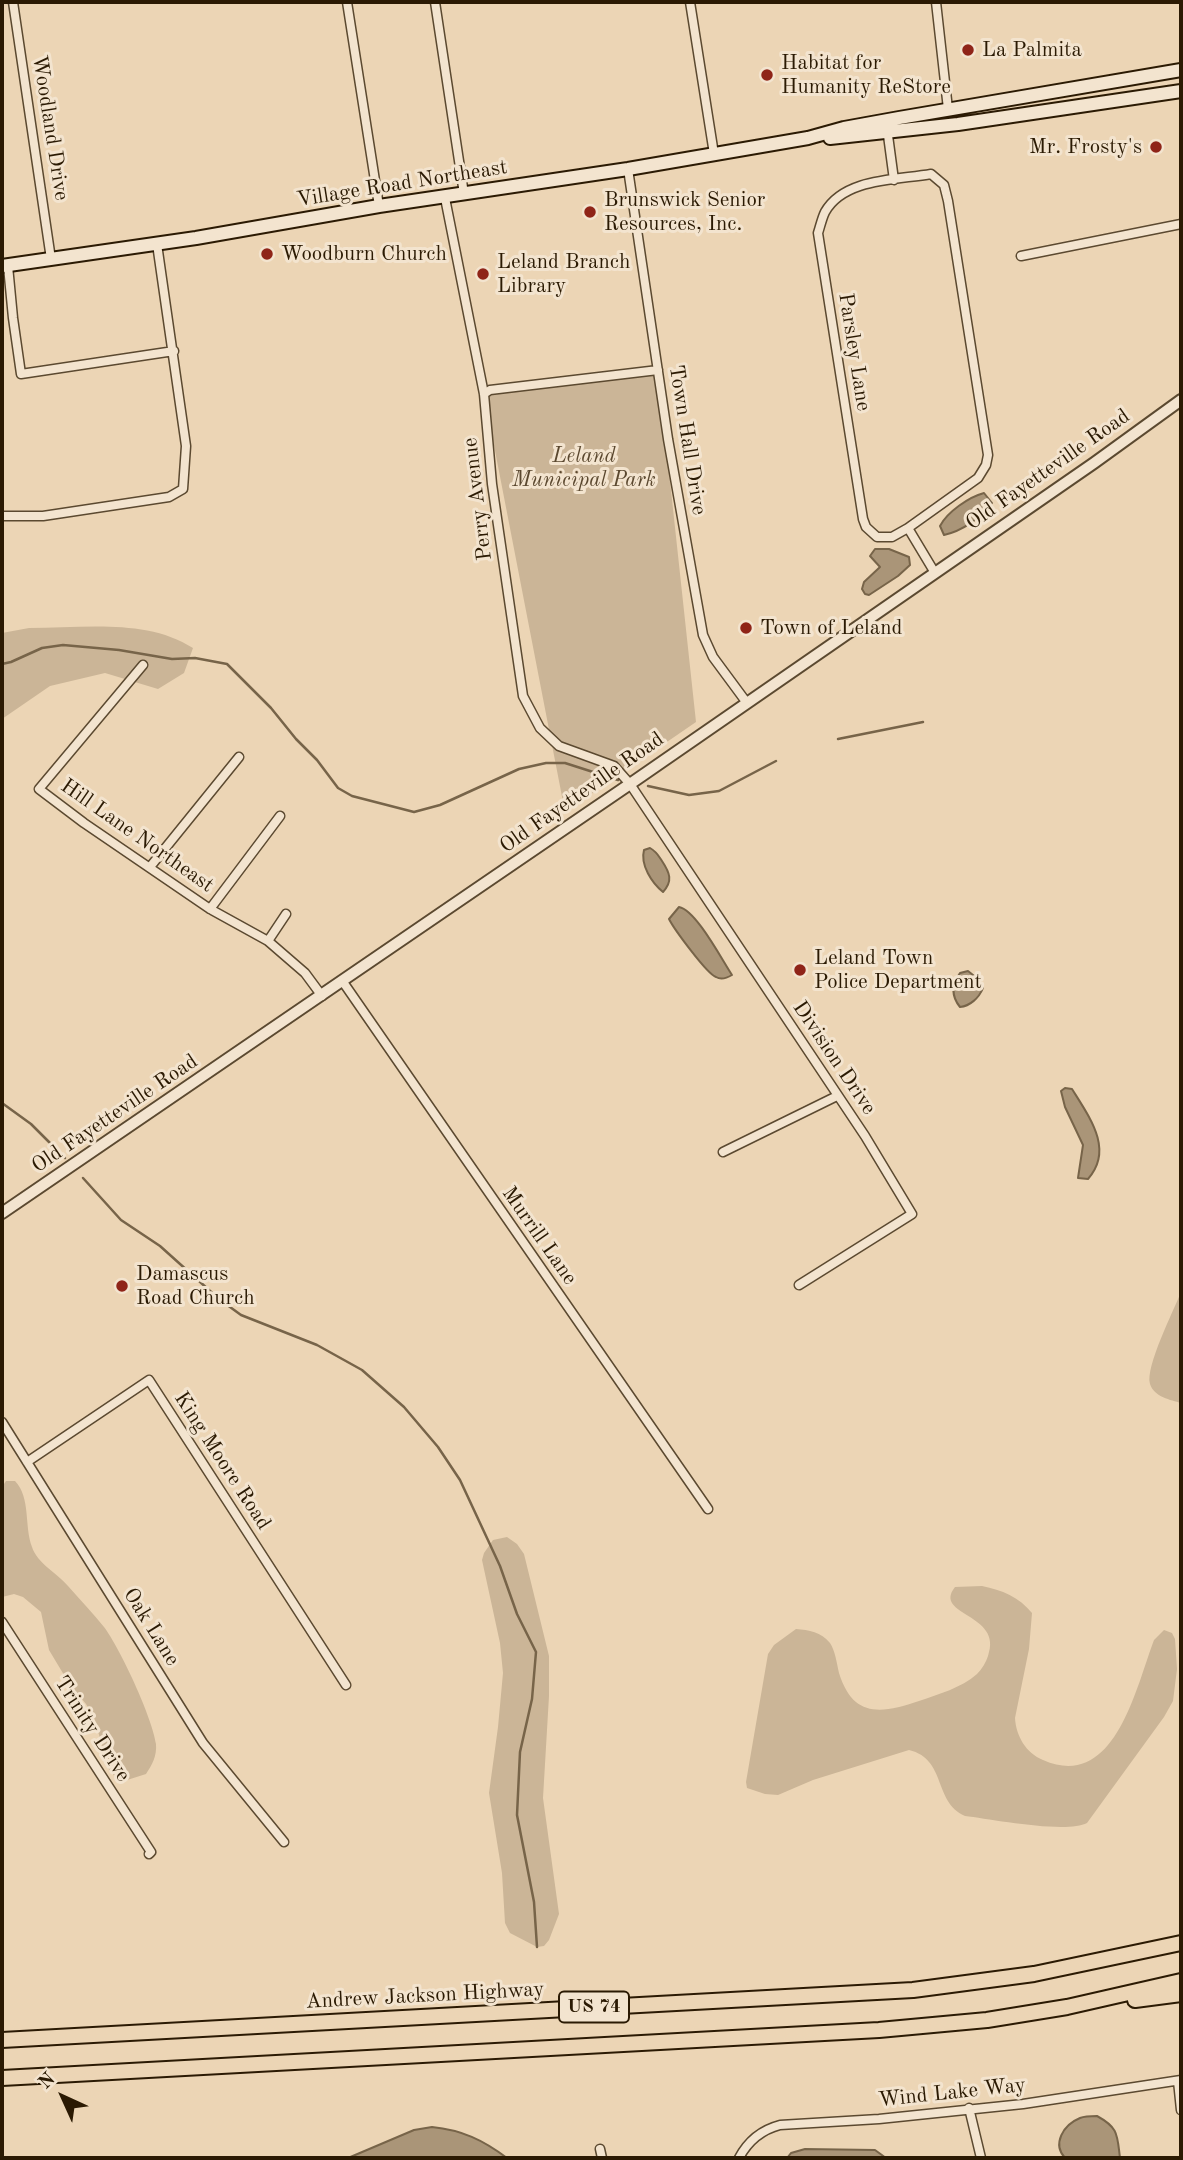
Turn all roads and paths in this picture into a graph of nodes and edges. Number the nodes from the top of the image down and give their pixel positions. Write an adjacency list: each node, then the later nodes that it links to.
1 (13, 2): 19 (street, Woodland Drive)
2 (347, 2): 15 (street)
3 (435, 2): 13 (street)
4 (690, 2): 10 (street)
5 (936, 2): 8 (street)
6 (1181, 70): 8 (main road, Village Road Northeast)
7 (1181, 91): 9 (main road, Village Road Northeast)
8 (948, 110): 9 (main road, Village Road Northeast)
9 (887, 127): 10 (main road, Village Road Northeast); 12 (street)
10 (714, 154): 11 (main road, Village Road Northeast)
11 (628, 169): 13 (main road, Village Road Northeast); 22 (street, Town Hall Drive)
12 (894, 180): 26 (street, Parsley Lane); 26 (street, Parsley Lane)
13 (464, 194): 14 (main road, Village Road Northeast)
14 (445, 198): 15 (main road, Village Road Northeast); 23 (street, Perry Avenue)
15 (379, 206): 17 (main road, Village Road Northeast)
16 (1181, 225): 18 (street)
17 (157, 244): 19 (main road, Village Road Northeast); 21 (street)
18 (1021, 256)
19 (51, 259): 20 (main road, Village Road Northeast)
20 (5, 266): 21 (street)
21 (174, 351): 25 (street)
22 (658, 370): 23 (street); 29 (street, Town Hall Drive)
23 (484, 394): 31 (street, Perry Avenue)
24 (1181, 400): 27 (street, Old Fayetteville Road)
25 (2, 516)
26 (908, 528): 27 (street)
27 (935, 573): 29 (street, Old Fayetteville Road)
28 (143, 665): 33 (street, Hill Lane Northeast)
29 (747, 703): 31 (street, Old Fayetteville Road)
30 (239, 757): 33 (street)
31 (630, 784): 37 (street, Old Fayetteville Road); 39 (street, Division Drive)
32 (280, 816): 34 (street, Hill Lane Northeast)
33 (150, 867): 34 (street, Hill Lane Northeast)
34 (210, 909): 36 (street, Hill Lane Northeast)
35 (286, 914): 36 (street)
36 (268, 940): 38 (street, Hill Lane Northeast)
37 (343, 982): 38 (street, Old Fayetteville Road); 45 (street, Murrill Lane)
38 (322, 996): 41 (street, Old Fayetteville Road)
39 (836, 1096): 40 (street); 42 (street, Division Drive)
40 (723, 1152)
41 (2, 1213)
42 (799, 1285)
43 (2, 1422): 44 (street, Oak Lane)
44 (27, 1462): 47 (street, King Moore Road); 48 (street, Oak Lane)
45 (708, 1509)
46 (2, 1622): 49 (street, Trinity Drive)
47 (346, 1685)
48 (284, 1842)
49 (149, 1854)
50 (1181, 1943): 54 (highway, Andrew Jackson Highway / US 74)
51 (1181, 1981): 53 (highway, US 74)
52 (1181, 1994): 53 (highway)
53 (1067, 2007): 55 (highway, US 74)
54 (2, 2040)
55 (2, 2078)
56 (1180, 2081): 57 (street, Wind Lake Way); 58 (street)
57 (969, 2108): 59 (street, Wind Lake Way); 60 (street)
58 (1181, 2110)
59 (739, 2158)
60 (981, 2158)

